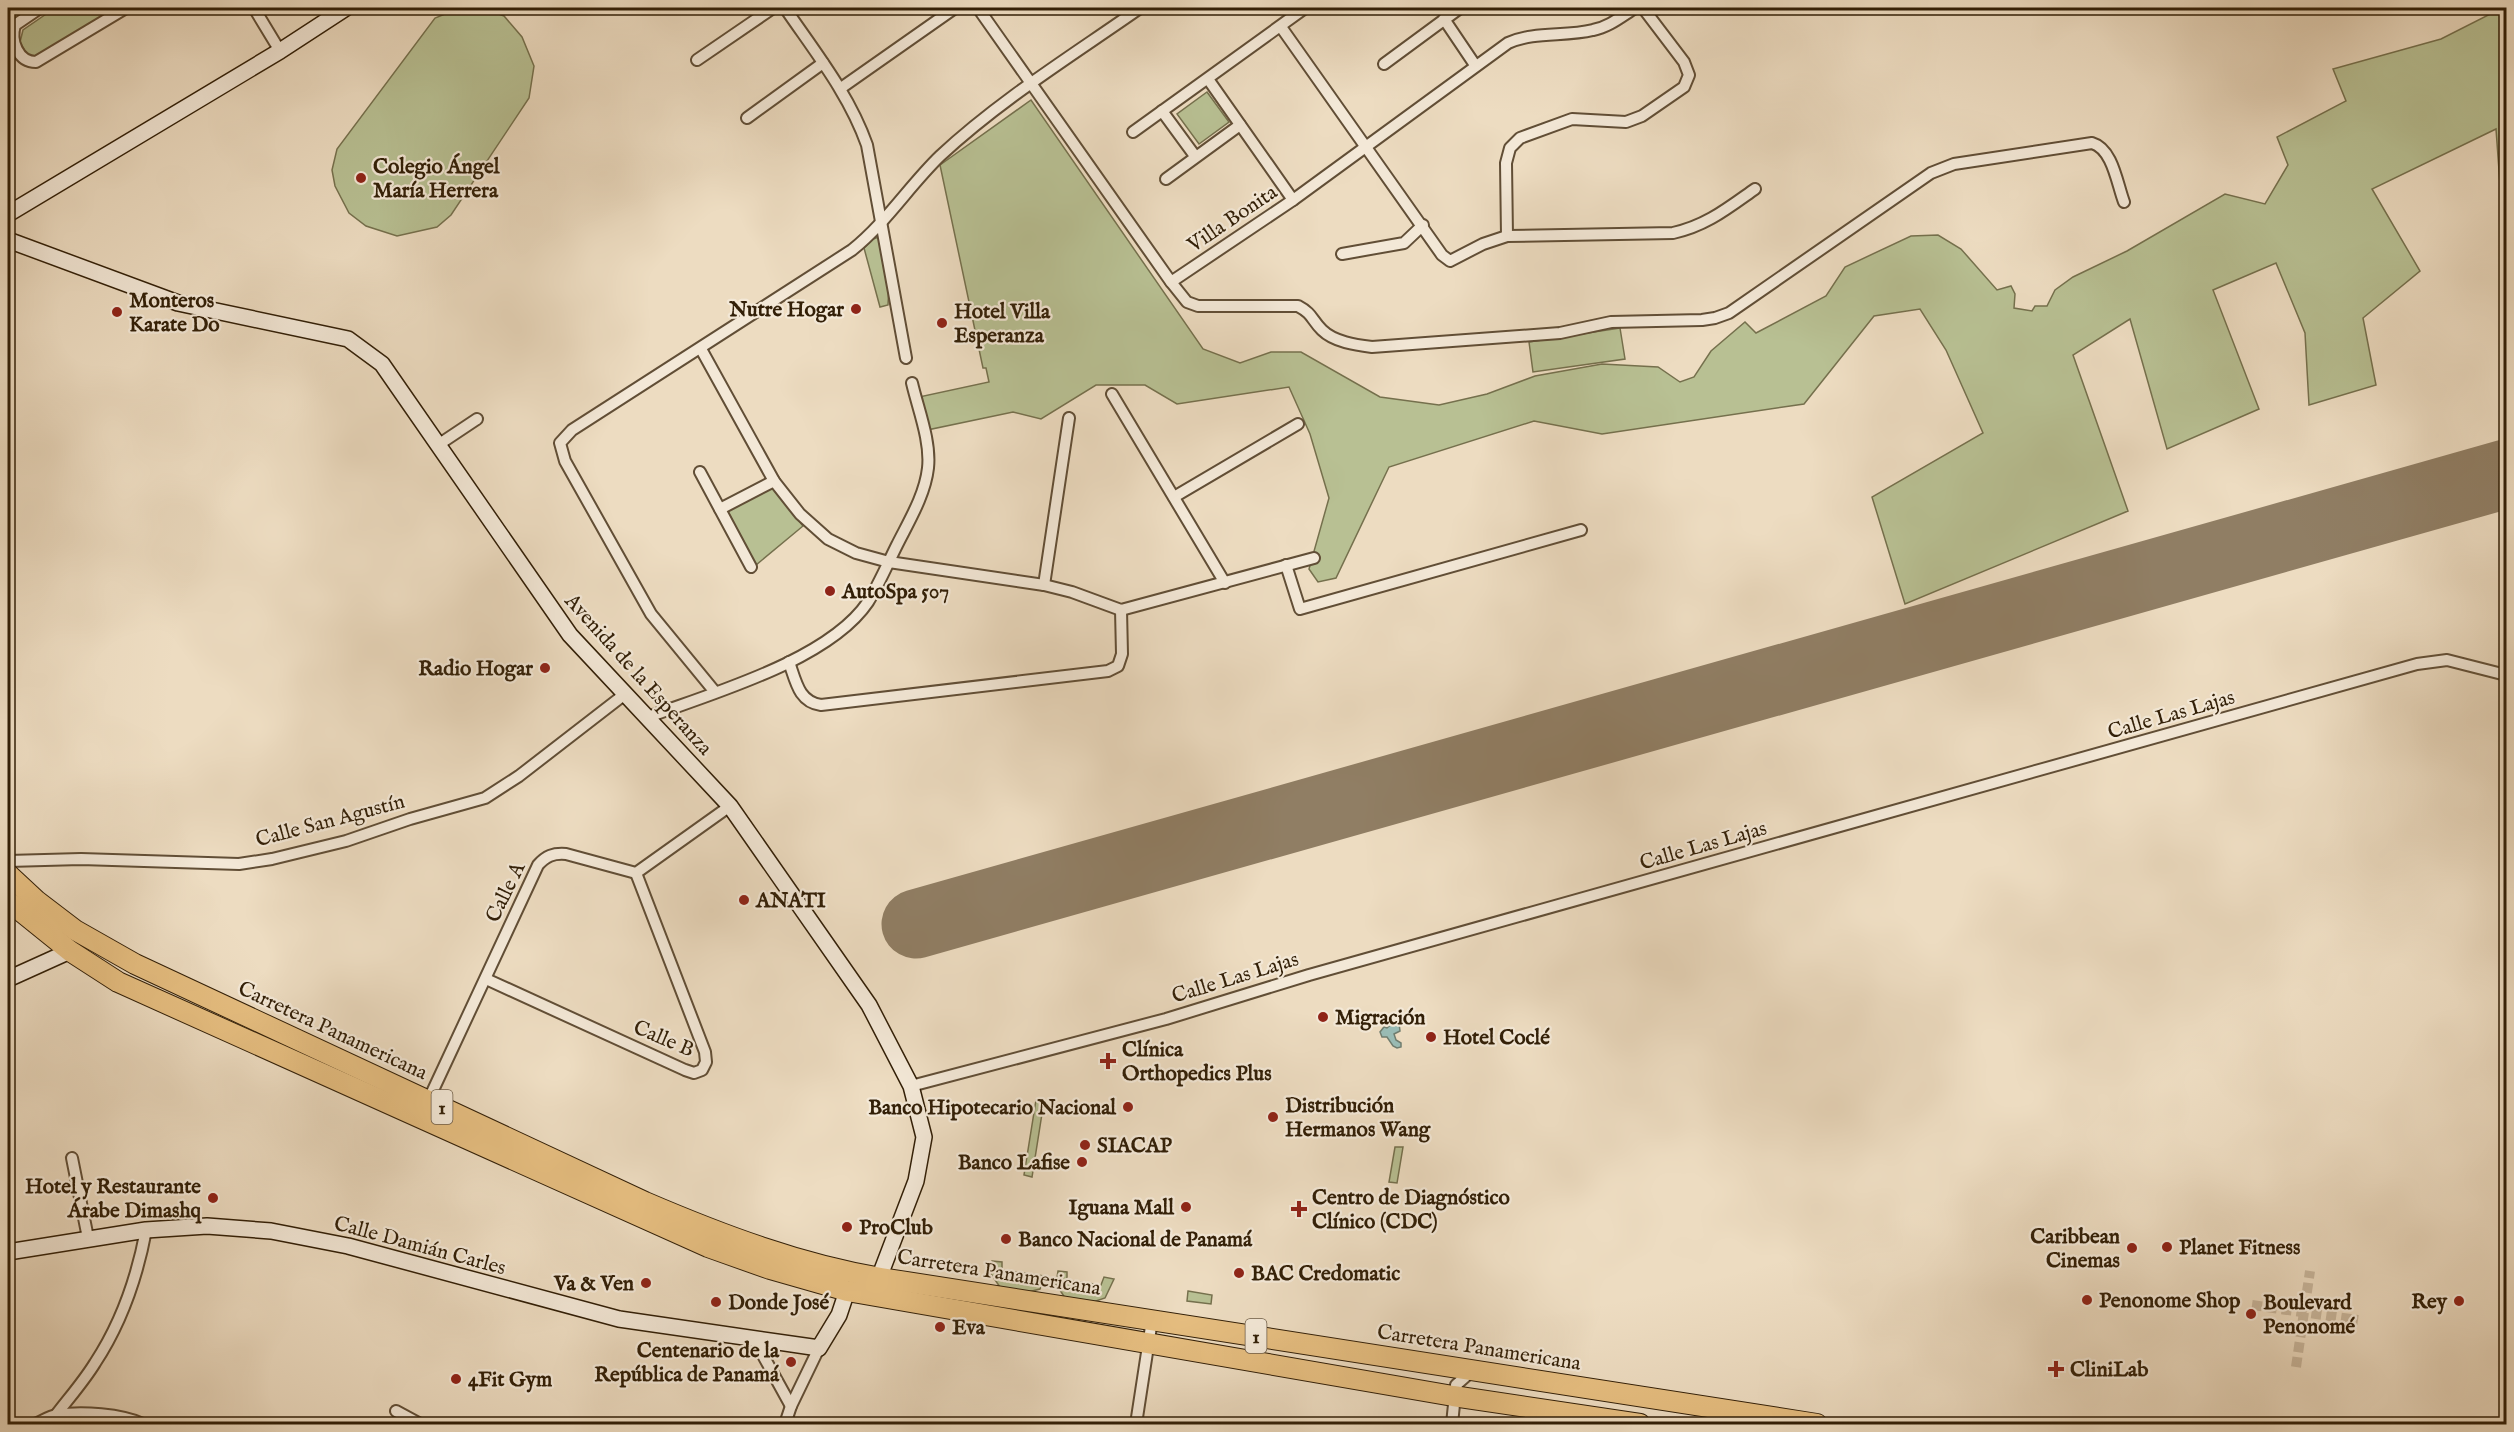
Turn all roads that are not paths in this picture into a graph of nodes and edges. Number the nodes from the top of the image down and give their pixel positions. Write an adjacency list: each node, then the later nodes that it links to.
1 (40, 8): 2 (street)
2 (126, 8)
3 (254, 8): 16 (street)
4 (346, 8): 16 (street)
5 (773, 8): 17 (street)
6 (785, 8): 18 (street)
7 (955, 8): 23 (street)
8 (978, 8): 22 (street)
9 (1140, 8): 22 (street)
10 (1305, 8): 15 (street)
11 (1460, 8): 14 (street)
12 (1635, 8): 20 (street, Villa Bonita)
13 (1643, 8): 37 (street)
14 (1444, 19): 19 (street); 20 (street)
15 (1281, 27): 21 (street); 28 (street)
16 (280, 51): 34 (street)
17 (697, 60)
18 (823, 63): 23 (street); 25 (street)
19 (1384, 64)
20 (1475, 65): 28 (street, Villa Bonita)
21 (1208, 79): 24 (street); 26 (street)
22 (1031, 84): 35 (street); 40 (street)
23 (841, 88): 35 (street)
24 (1162, 111): 27 (street); 29 (street)
25 (747, 118)
26 (1240, 125): 29 (street); 32 (street)
27 (1133, 132)
28 (1366, 148): 32 (street, Villa Bonita); 36 (street)
29 (1196, 156): 30 (street)
30 (1166, 179)
31 (1755, 189): 37 (street)
32 (1293, 200): 40 (street, Villa Bonita)
33 (2124, 202): 40 (street)
34 (8, 214)
35 (883, 222): 41 (street); 42 (street)
36 (1423, 225): 37 (street); 39 (street)
37 (1507, 236)
38 (8, 240): 48 (street, Avenida de la Esperanza)
39 (1342, 254)
40 (1171, 282)
41 (701, 349): 50 (street); 63 (street)
42 (906, 357)
43 (912, 383): 55 (street)
44 (1112, 393): 51 (street)
45 (1069, 418): 59 (street)
46 (477, 419): 48 (street)
47 (1298, 424): 51 (street)
48 (438, 445): 64 (street, Avenida de la Esperanza)
49 (700, 472): 52 (street)
50 (774, 481): 52 (street); 55 (street)
51 (1174, 497): 58 (street)
52 (720, 509): 57 (street)
53 (1581, 531): 56 (street)
54 (1314, 558): 56 (street)
55 (889, 562): 59 (street); 61 (street)
56 (1286, 565): 58 (street)
57 (751, 567)
58 (1225, 583): 60 (street)
59 (1044, 585): 60 (street)
60 (1121, 610): 61 (street)
61 (789, 662): 63 (street)
62 (2506, 675): 75 (street, Calle Las Lajas)
63 (716, 692): 65 (street)
64 (625, 694): 65 (street, Avenida de la Esperanza); 67 (street, Calle San Agustín)
65 (648, 717): 66 (street, Avenida de la Esperanza)
66 (730, 806): 68 (street); 75 (street, Avenida de la Esperanza)
67 (8, 861)
68 (636, 873): 74 (street, Calle A); 74 (street, Calle B)
69 (8, 874): 72 (highway, Carretera Panamericana / 1)
70 (8, 901): 71 (highway, Carretera Panamericana / 1)
71 (70, 951): 72 (highway); 73 (street); 83 (highway, Carretera Panamericana / 1)
72 (135, 964): 76 (highway, Carretera Panamericana / 1)
73 (8, 979)
74 (486, 979): 76 (street, Calle A)
75 (912, 1086): 81 (street, Avenida de la Esperanza)
76 (428, 1101): 81 (highway, Carretera Panamericana / 1)
77 (72, 1158): 79 (street)
78 (146, 1230): 79 (street, Calle Damián Carles); 88 (street, Calle Damián Carles); 96 (street)
79 (88, 1238): 80 (street, Calle Damián Carles)
80 (8, 1252)
81 (879, 1278): 82 (highway, Carretera Panamericana / 1)
82 (904, 1282): 83 (highway); 87 (highway, Carretera Panamericana / 1)
83 (847, 1291): 84 (highway, Carretera Panamericana / 1); 86 (street)
84 (867, 1294): 85 (highway, Carretera Panamericana / 1); 86 (street)
85 (985, 1314): 87 (highway, 1); 89 (highway, Carretera Panamericana / 1)
86 (839, 1315): 90 (street)
87 (1152, 1320): 89 (street); 91 (highway, Carretera Panamericana / 1)
88 (754, 1339): 90 (street, Calle Damián Carles); 94 (street)
89 (1149, 1342): 93 (highway, Carretera Panamericana / 1); 102 (street)
90 (819, 1348): 94 (street)
91 (1435, 1364): 92 (highway, Carretera Panamericana / 1); 93 (street)
92 (1473, 1370): 93 (street); 105 (highway, Carretera Panamericana / 1)
93 (1453, 1396): 103 (street); 104 (highway, Carretera Panamericana / 1)
94 (790, 1406): 97 (street)
95 (396, 1411): 100 (street)
96 (56, 1415): 98 (street); 99 (street)
97 (786, 1422): 101 (street)
98 (35, 1425)
99 (143, 1425)
100 (420, 1425)
101 (798, 1425)
102 (1136, 1425)
103 (1452, 1425)
104 (1640, 1425)
105 (1816, 1425)

